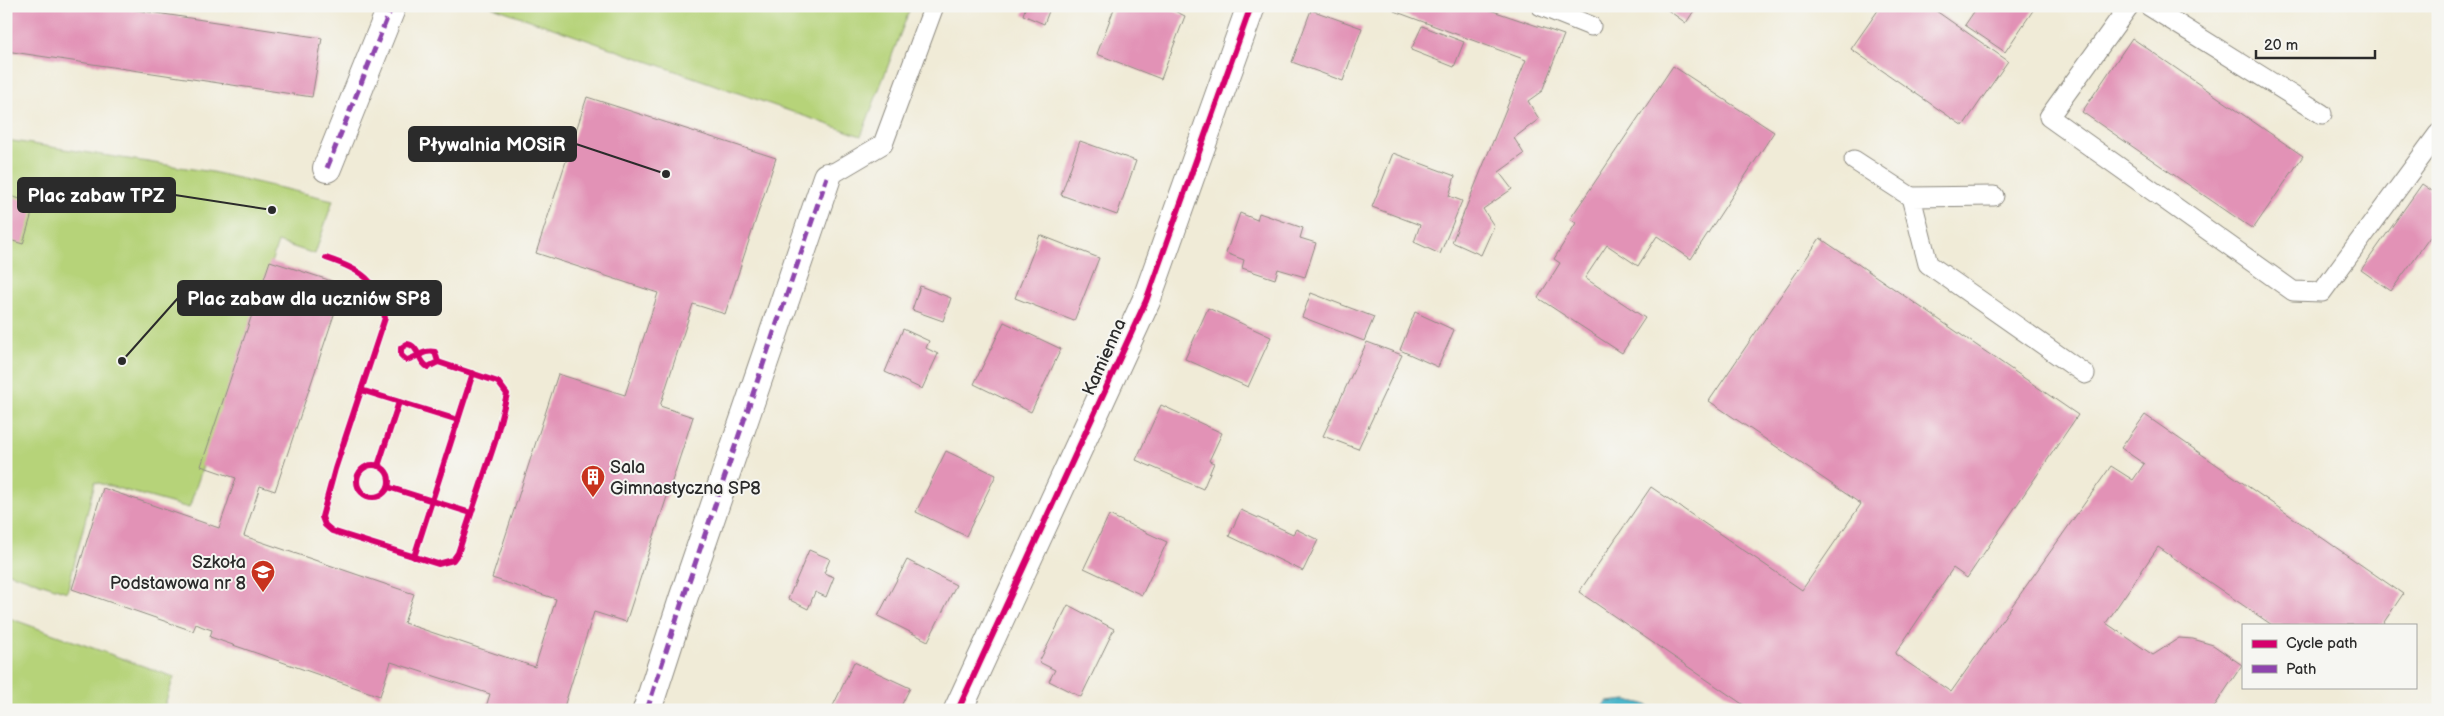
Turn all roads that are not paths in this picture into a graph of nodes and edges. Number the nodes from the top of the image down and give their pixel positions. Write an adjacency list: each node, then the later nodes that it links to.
1 (392, 6): 11 (street)
2 (934, 6): 12 (lane)
3 (1251, 6): 17 (street, Kamienna)
4 (1541, 6): 7 (lane)
5 (2129, 6): 9 (lane)
6 (2149, 6): 8 (lane)
7 (1591, 26)
8 (2322, 114)
9 (2438, 134)
10 (1854, 160): 14 (lane)
11 (327, 168)
12 (828, 177): 16 (street)
13 (1994, 196): 14 (lane)
14 (1911, 197): 15 (lane)
15 (2085, 374)
16 (647, 710)
17 (958, 710)

